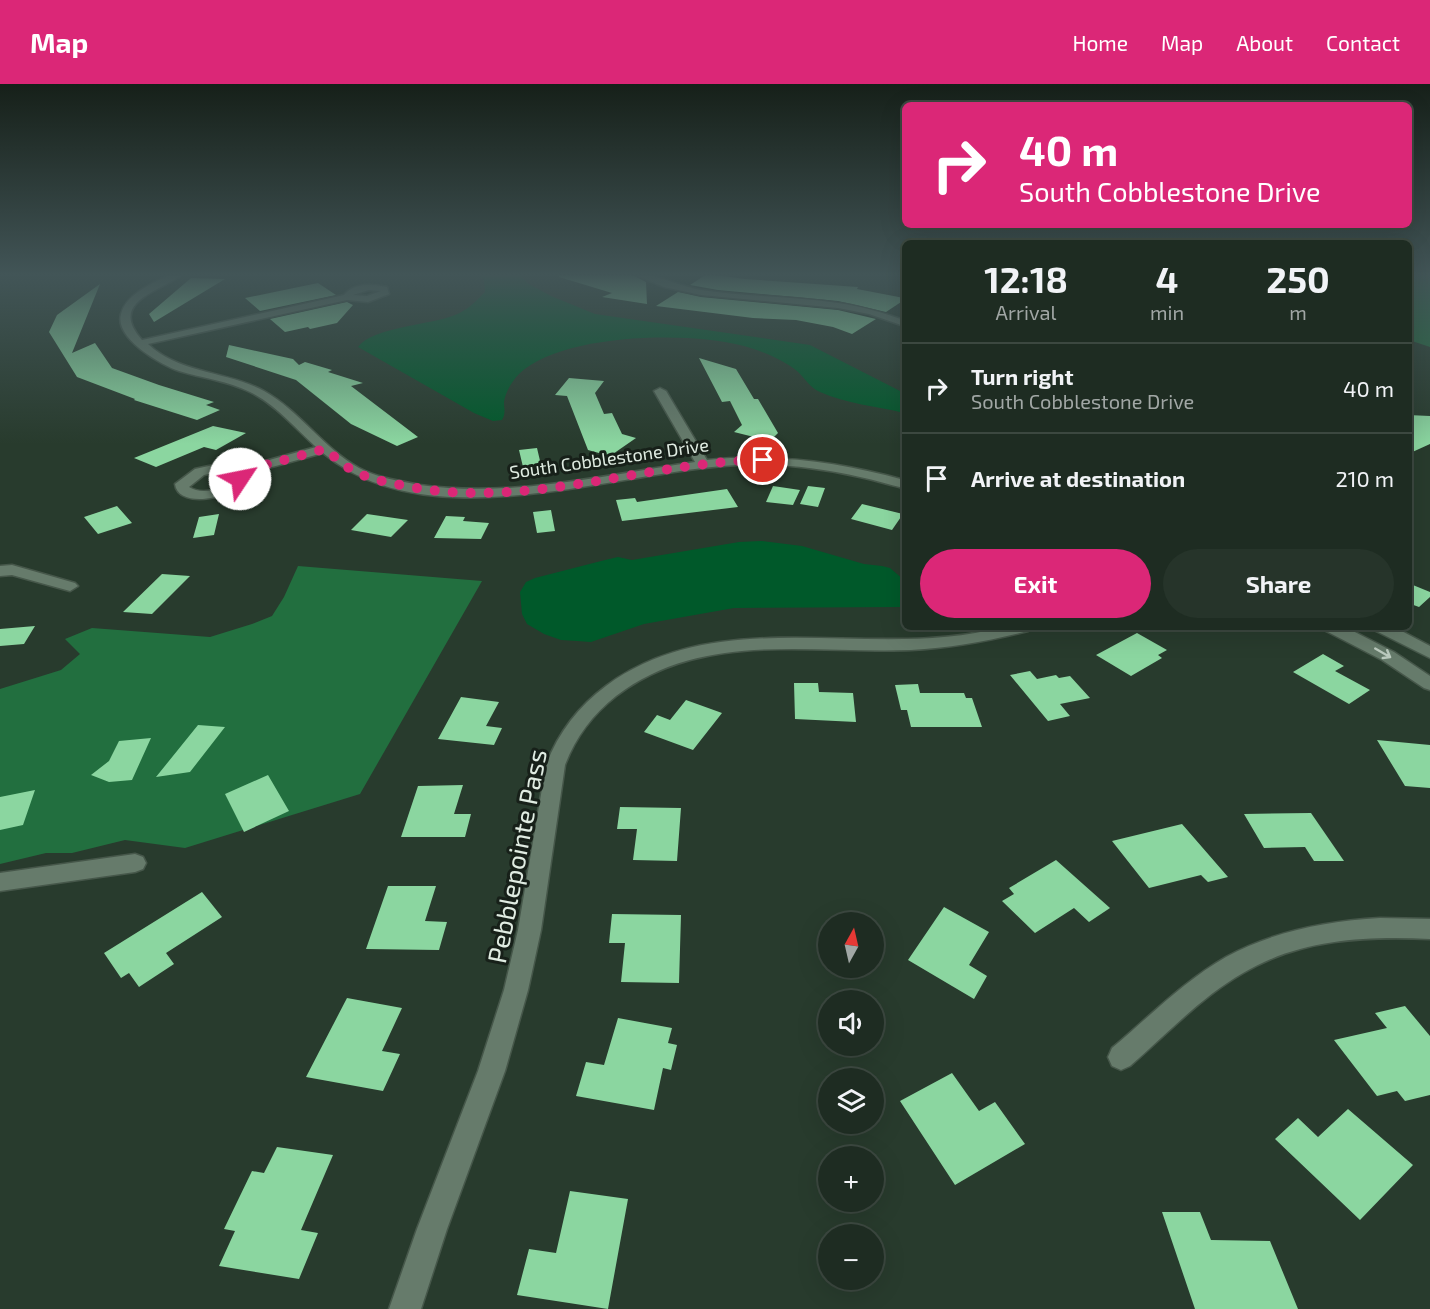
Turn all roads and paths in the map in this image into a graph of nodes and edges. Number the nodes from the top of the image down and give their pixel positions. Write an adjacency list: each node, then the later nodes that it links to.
1 (129, 330): 3 (street, South Cobblestone Drive)
2 (198, 330): 3 (street)
3 (140, 343): 5 (street, South Cobblestone Drive)
4 (660, 391): 6 (street)
5 (325, 449): 6 (street, South Cobblestone Drive); 7 (street)
6 (703, 465): 8 (street, South Cobblestone Drive)
7 (239, 472)
8 (902, 483)
9 (0, 571): 10 (street)
10 (70, 586)
11 (1010, 630): 20 (street, Pebblepointe Pass)
12 (1338, 630): 15 (street, one-way to 15)
13 (1388, 630): 14 (street)
14 (1430, 653)
15 (1430, 684)
16 (135, 863): 17 (street)
17 (0, 882)
18 (1430, 929): 19 (street)
19 (1121, 1057)
20 (405, 1309)

